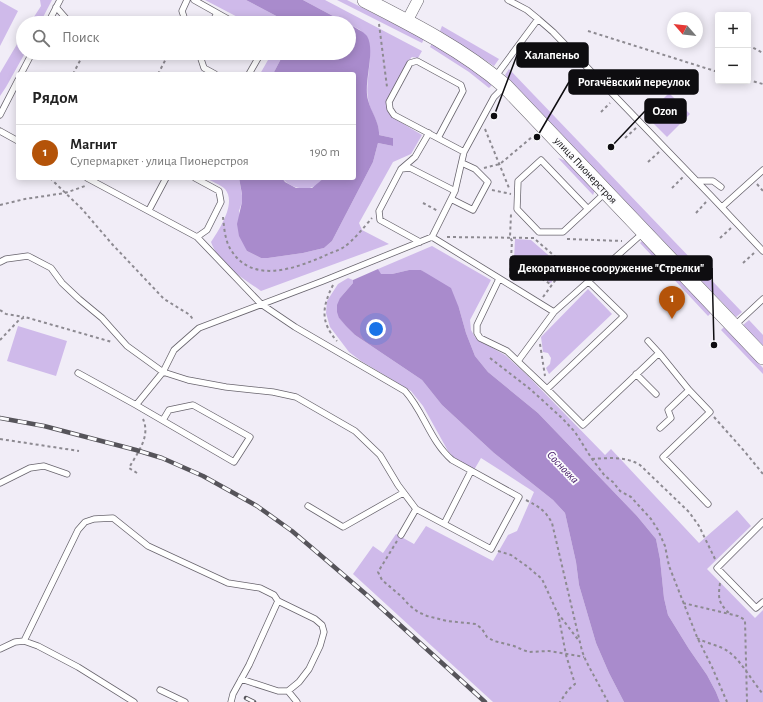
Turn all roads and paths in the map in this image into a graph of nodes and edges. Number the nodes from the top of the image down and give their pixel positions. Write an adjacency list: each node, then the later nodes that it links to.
1 (60, 0): 7 (lane)
2 (187, 0): 11 (lane)
3 (194, 0): 8 (lane)
4 (365, 0): 15 (street, улица Пионерстроя)
5 (508, 0): 14 (lane)
6 (416, 4): 15 (street)
7 (56, 7): 9 (lane); 10 (lane)
8 (217, 13): 12 (lane); 13 (lane)
9 (52, 16)
10 (64, 16)
11 (184, 16)
12 (216, 16)
13 (222, 16)
14 (538, 19): 19 (lane); 35 (lane)
15 (407, 21): 35 (street, улица Пионерстроя)
16 (379, 24): 40 (path)
17 (588, 31): 27 (path)
18 (751, 47): 20 (path)
19 (568, 48): 26 (path); 33 (lane)
20 (763, 53)
21 (28, 60): 28 (lane)
22 (80, 60): 29 (path)
23 (165, 60): 30 (path)
24 (201, 60): 31 (lane)
25 (257, 60): 32 (lane)
26 (554, 62)
27 (715, 71)
28 (22, 72)
29 (74, 72)
30 (159, 72)
31 (211, 72)
32 (250, 72)
33 (594, 75): 38 (path); 39 (lane)
34 (751, 81): 37 (path)
35 (500, 82): 43 (lane); 70 (street, улица Пионерстроя)
36 (16, 84): 42 (lane)
37 (763, 84)
38 (579, 89)
39 (616, 98): 41 (path); 44 (lane)
40 (389, 102): 46 (lane); 48 (lane)
41 (601, 112)
42 (0, 115)
43 (481, 121): 52 (lane); 55 (path)
44 (641, 123): 49 (path); 51 (lane)
45 (0, 131): 50 (lane)
46 (429, 133): 48 (lane); 56 (lane)
47 (532, 136): 55 (path)
48 (438, 138): 52 (lane)
49 (625, 138)
50 (16, 140)
51 (664, 147): 54 (path); 59 (lane)
52 (464, 152): 53 (lane)
53 (462, 162): 57 (lane); 69 (lane)
54 (648, 162)
55 (500, 164): 57 (path); 72 (path)
56 (401, 169): 69 (lane); 82 (lane)
57 (475, 169): 67 (lane)
58 (763, 170): 79 (lane)
59 (688, 172): 64 (lane); 68 (path)
60 (52, 180): 71 (path)
61 (91, 180): 65 (lane)
62 (165, 180): 80 (lane)
63 (199, 180): 76 (lane)
64 (697, 181): 66 (lane); 73 (lane)
65 (96, 183): 71 (path); 80 (lane)
66 (721, 187)
67 (485, 188): 72 (path); 74 (lane)
68 (672, 188)
69 (455, 192): 74 (lane)
70 (607, 192): 81 (lane); 87 (street, улица Пионерстроя)
71 (65, 193): 78 (path); 110 (path)
72 (512, 194): 75 (path)
73 (712, 197): 79 (lane); 84 (path)
74 (451, 199): 85 (lane)
75 (511, 200)
76 (221, 202): 82 (path); 88 (lane)
77 (423, 203): 85 (path)
78 (0, 205)
79 (722, 207): 86 (lane)
80 (149, 210): 88 (lane)
81 (588, 210): 81 (lane)
82 (379, 211): 92 (lane)
83 (511, 212): 94 (path)
84 (696, 212)
85 (444, 214): 89 (lane)
86 (737, 223): 91 (path); 93 (lane)
87 (645, 232): 100 (lane); 109 (street, улица Пионерстроя)
88 (198, 237): 105 (lane)
89 (432, 237): 92 (lane); 99 (lane)
90 (535, 238): 97 (path)
91 (720, 238)
92 (420, 242): 98 (lane)
93 (761, 250): 96 (path)
94 (511, 260): 101 (path); 102 (path)
95 (0, 262): 115 (lane)
96 (743, 263)
97 (566, 266): 100 (path); 101 (path)
98 (335, 276): 105 (lane); 114 (path)
99 (499, 279): 102 (lane); 119 (lane)
100 (592, 280): 107 (lane); 123 (lane)
101 (552, 285): 104 (path)
102 (510, 286): 104 (lane)
103 (762, 302): 109 (lane)
104 (539, 303): 107 (lane)
105 (261, 304): 110 (lane); 134 (lane)
106 (0, 310): 108 (path)
107 (554, 312): 111 (lane)
108 (25, 317): 112 (path); 115 (path)
109 (734, 326): 117 (street, улица Пионерстроя)
110 (199, 328): 120 (lane)
111 (538, 334): 119 (lane); 123 (path)
112 (0, 340)
113 (648, 342): 116 (lane)
114 (339, 343)
115 (127, 346): 120 (lane)
116 (659, 353): 122 (lane); 124 (lane)
117 (763, 357)
118 (490, 358): 133 (path)
119 (518, 360): 123 (lane)
120 (164, 372): 126 (lane); 139 (lane)
121 (78, 373): 126 (lane)
122 (636, 374): 123 (lane); 125 (lane)
123 (547, 388)
124 (689, 390): 127 (lane); 130 (lane)
125 (656, 394)
126 (136, 405): 128 (lane)
127 (710, 412): 137 (path); 141 (lane)
128 (163, 420): 128 (lane)
129 (146, 425): 135 (path)
130 (660, 428)
131 (0, 439): 132 (path)
132 (79, 452)
133 (592, 459): 148 (path); 150 (path)
134 (471, 471): 140 (lane); 145 (lane)
135 (137, 473)
136 (67, 474): 138 (lane)
137 (763, 474)
138 (0, 483)
139 (403, 493): 142 (lane); 143 (lane)
140 (519, 497): 147 (lane); 156 (path)
141 (708, 504)
142 (308, 506)
143 (416, 509): 145 (lane); 146 (lane)
144 (763, 522): 148 (lane)
145 (444, 524): 147 (lane)
146 (401, 535): 158 (path)
147 (491, 549): 152 (path)
148 (717, 568): 151 (lane); 153 (path)
149 (278, 601): 155 (lane); 161 (lane); 163 (lane)
150 (682, 602): 153 (path); 154 (path)
151 (763, 602)
152 (558, 612): 156 (path); 158 (path)
153 (730, 614): 160 (path)
154 (697, 638): 160 (path); 171 (path)
155 (24, 641): 157 (lane); 165 (lane)
156 (580, 643): 159 (path)
157 (0, 648)
158 (566, 655): 159 (path); 169 (path)
159 (584, 657): 170 (path)
160 (746, 672): 164 (path); 172 (path)
161 (241, 679): 163 (lane); 167 (lane)
162 (160, 690): 166 (lane)
163 (288, 691): 168 (lane)
164 (763, 694)
165 (134, 702)
166 (184, 702)
167 (231, 702)
168 (297, 702)
169 (560, 702)
170 (608, 702)
171 (727, 702)
172 (747, 702)

